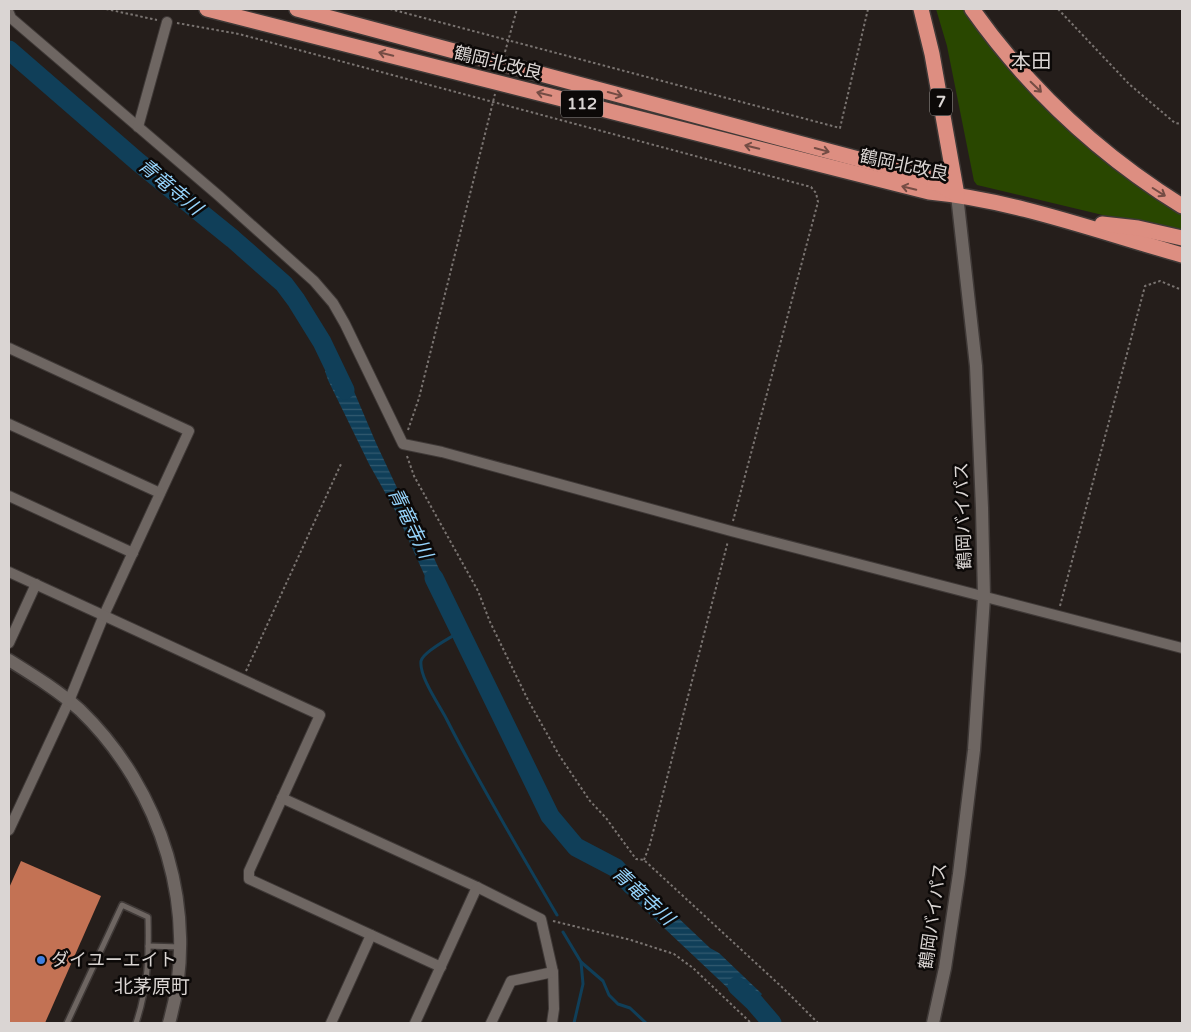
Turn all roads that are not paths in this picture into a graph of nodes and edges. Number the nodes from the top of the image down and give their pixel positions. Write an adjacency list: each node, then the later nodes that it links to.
1 (207, 9): 8 (highway, 鶴岡北改良 / 112, one-way to 1)
2 (297, 9): 8 (highway, 鶴岡北改良 / 112, one-way to 8)
3 (921, 9): 8 (highway, 鶴岡バイパス / 7)
4 (972, 9): 9 (highway, one-way to 9)
5 (9, 13): 7 (street)
6 (167, 22): 7 (street)
7 (138, 127): 20 (street)
8 (957, 195): 10 (highway); 20 (main road, 鶴岡バイパス)
9 (1182, 206)
10 (1061, 219): 11 (highway); 12 (highway)
11 (1182, 238)
12 (1182, 256)
13 (9, 348): 15 (street)
14 (9, 424): 15 (street)
15 (160, 493): 17 (street)
16 (9, 496): 17 (street)
17 (133, 553): 21 (street)
18 (9, 572): 19 (street)
19 (36, 584): 21 (street); 22 (street)
20 (984, 597): 23 (street); 41 (main road, 鶴岡バイパス)
21 (104, 616): 25 (street); 26 (street)
22 (9, 643)
23 (1182, 648)
24 (9, 660): 25 (main road)
25 (69, 701): 27 (street); 31 (main road)
26 (282, 798): 28 (street); 29 (street)
27 (9, 830)
28 (477, 888): 32 (street); 33 (street)
29 (371, 935): 32 (street); 37 (street)
30 (148, 946): 31 (lane); 34 (lane); 35 (lane)
31 (180, 947): 36 (main road)
32 (441, 967): 38 (street)
33 (553, 972): 39 (street); 40 (street)
34 (67, 1023)
35 (136, 1023)
36 (169, 1023)
37 (331, 1023)
38 (415, 1023)
39 (491, 1023)
40 (552, 1023)
41 (933, 1023)

